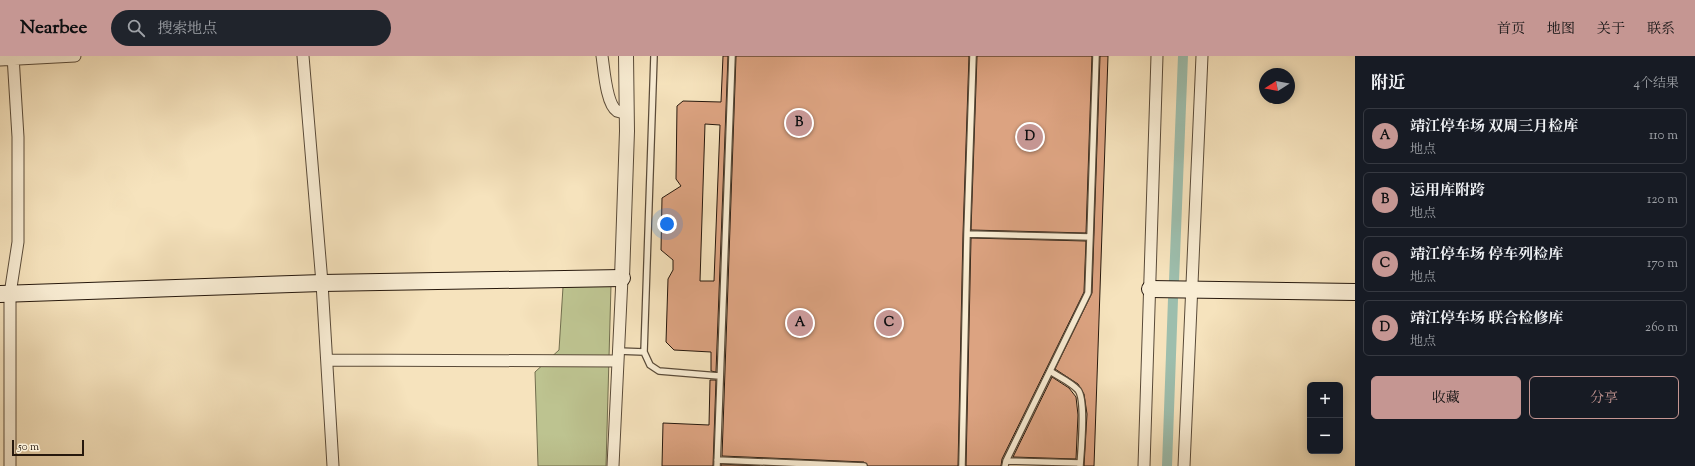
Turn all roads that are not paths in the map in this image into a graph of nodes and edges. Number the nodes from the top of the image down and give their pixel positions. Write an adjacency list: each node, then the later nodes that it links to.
1 (76, 56): 11 (street)
2 (304, 56): 17 (street)
3 (602, 56): 13 (street)
4 (626, 56): 13 (street)
5 (654, 56): 22 (lane)
6 (732, 56): 26 (lane)
7 (973, 56): 14 (lane)
8 (1096, 56): 15 (lane)
9 (1157, 56): 18 (street)
10 (1202, 56): 19 (street)
11 (13, 58): 12 (street); 21 (street)
12 (0, 60)
13 (626, 113): 16 (street)
14 (967, 234): 15 (lane); 35 (lane)
15 (1090, 237): 25 (lane)
16 (622, 278): 17 (main road); 23 (street)
17 (322, 283): 21 (main road); 24 (street)
18 (1150, 289): 19 (main road); 36 (street)
19 (1191, 290): 20 (main road); 37 (street)
20 (1355, 292)
21 (5, 294): 30 (street)
22 (644, 352): 23 (lane); 26 (lane)
23 (618, 356): 24 (street); 32 (street)
24 (327, 360): 31 (street)
25 (1050, 371): 28 (lane); 29 (lane)
26 (720, 376): 27 (lane)
27 (717, 460): 33 (lane); 34 (lane)
28 (1005, 464): 29 (lane)
29 (1080, 465)
30 (10, 466)
31 (333, 466)
32 (614, 466)
33 (716, 466)
34 (864, 466)
35 (962, 466)
36 (1144, 466)
37 (1184, 466)

